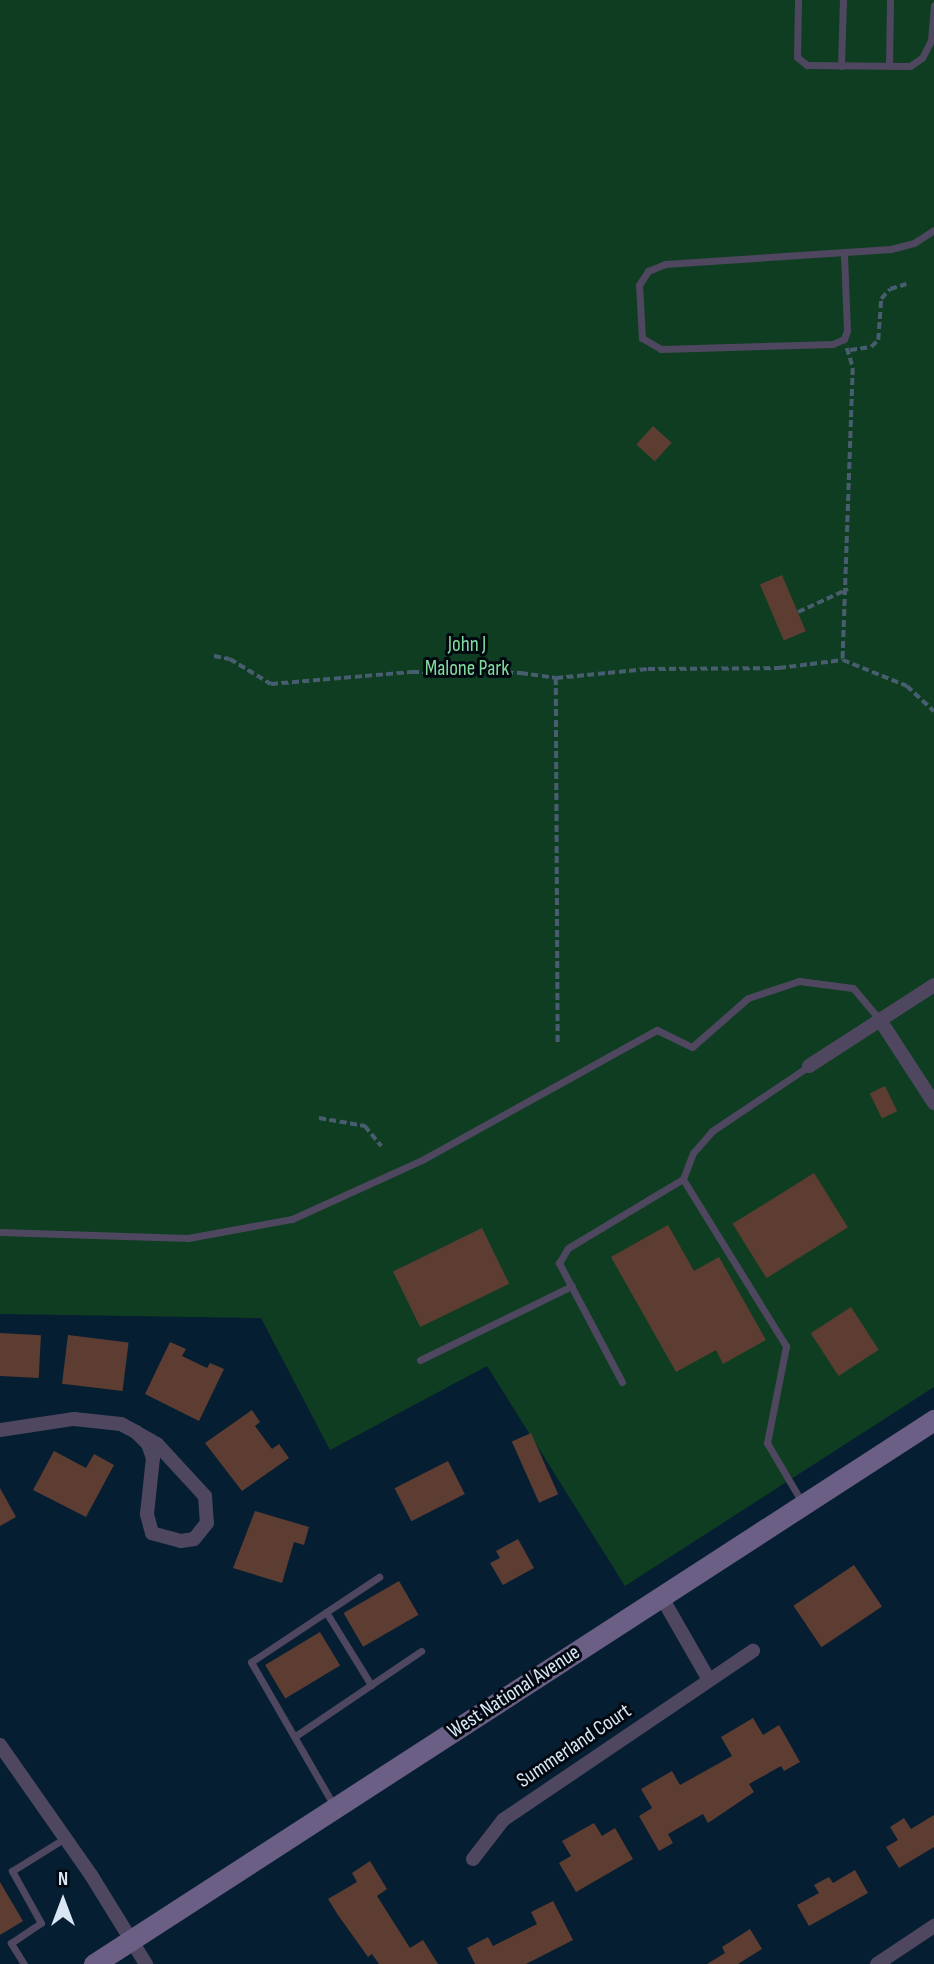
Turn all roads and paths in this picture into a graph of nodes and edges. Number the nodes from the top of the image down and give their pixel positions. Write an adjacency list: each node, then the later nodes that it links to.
1 (798, 0): 5 (lane)
2 (843, 0): 5 (lane)
3 (890, 0): 6 (lane)
4 (934, 5): 6 (lane)
5 (842, 66): 6 (lane)
6 (889, 66)
7 (934, 230): 8 (lane)
8 (844, 255): 10 (lane); 10 (lane)
9 (906, 284): 11 (path)
10 (844, 339): 11 (path)
11 (847, 351): 12 (path)
12 (848, 589): 13 (path); 15 (path)
13 (798, 612)
14 (214, 656): 16 (path)
15 (843, 660): 16 (path); 17 (path)
16 (556, 678): 20 (path)
17 (934, 711)
18 (934, 985): 19 (street)
19 (880, 1020): 21 (street); 22 (street); 26 (lane)
20 (558, 1043)
21 (809, 1066): 25 (lane)
22 (934, 1103)
23 (319, 1118): 24 (path)
24 (380, 1146)
25 (683, 1179): 27 (lane); 33 (lane)
26 (0, 1232)
27 (572, 1286): 28 (lane); 29 (lane)
28 (420, 1360)
29 (622, 1382)
30 (934, 1420): 33 (main road, West National Avenue)
31 (0, 1430): 32 (street)
32 (136, 1432): 32 (street)
33 (803, 1505): 35 (main road, West National Avenue)
34 (379, 1577): 36 (lane)
35 (662, 1596): 39 (street); 43 (main road, West National Avenue)
36 (326, 1612): 40 (lane); 41 (lane)
37 (421, 1651): 40 (lane)
38 (753, 1651): 39 (street, Summerland Court)
39 (708, 1678): 45 (street, Summerland Court)
40 (371, 1685): 41 (lane)
41 (297, 1735): 43 (lane)
42 (0, 1745): 44 (street)
43 (335, 1808): 47 (main road, West National Avenue)
44 (65, 1838): 47 (street); 48 (lane)
45 (472, 1859)
46 (934, 1926): 51 (street)
47 (130, 1940): 49 (main road, West National Avenue); 50 (street)
48 (24, 1964)
49 (93, 1964)
50 (146, 1964)
51 (877, 1964)

